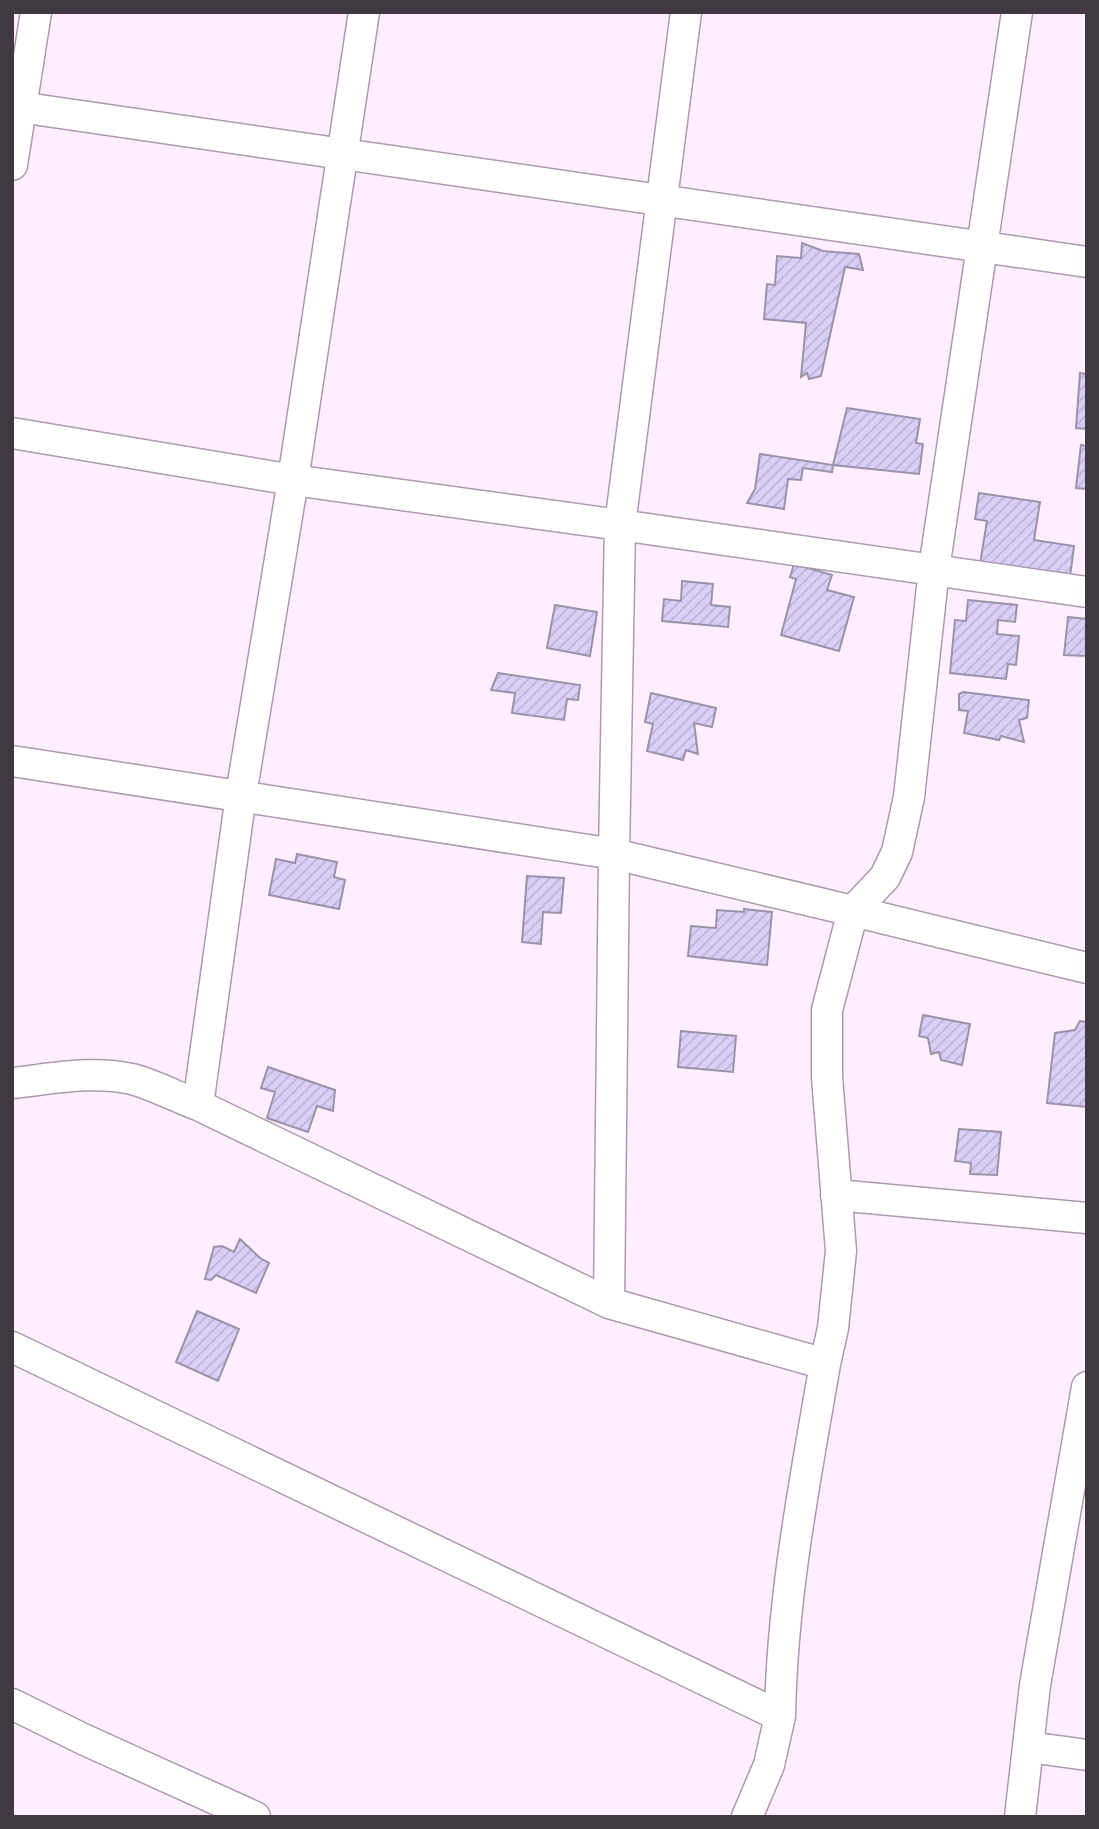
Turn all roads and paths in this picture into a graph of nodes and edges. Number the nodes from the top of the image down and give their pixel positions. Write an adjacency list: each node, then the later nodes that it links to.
1 (36, 12): 5 (street)
2 (364, 12): 6 (street)
3 (686, 12): 8 (street)
4 (1017, 12): 9 (street)
5 (17, 106): 6 (street); 7 (street)
6 (343, 154): 8 (street); 12 (street)
7 (12, 165)
8 (661, 200): 9 (street); 13 (street)
9 (984, 246): 10 (street); 14 (street)
10 (1087, 262)
11 (12, 433): 12 (street)
12 (293, 480): 13 (street); 17 (street)
13 (620, 525): 14 (street); 18 (street)
14 (934, 569): 15 (street); 19 (street)
15 (1087, 592)
16 (12, 761): 17 (street)
17 (241, 795): 18 (street); 22 (street)
18 (614, 854): 19 (street); 25 (street)
19 (853, 911): 20 (street); 23 (street)
20 (1087, 968)
21 (12, 1083): 22 (street)
22 (198, 1105): 25 (street)
23 (836, 1195): 24 (street); 27 (street)
24 (1087, 1218)
25 (609, 1303): 27 (street)
26 (12, 1347): 30 (street)
27 (825, 1364): 30 (street)
28 (1087, 1387): 31 (street)
29 (12, 1704): 33 (street)
30 (780, 1716): 34 (street)
31 (1029, 1747): 32 (street); 35 (street)
32 (1087, 1755)
33 (255, 1817)
34 (747, 1817)
35 (1020, 1817)

